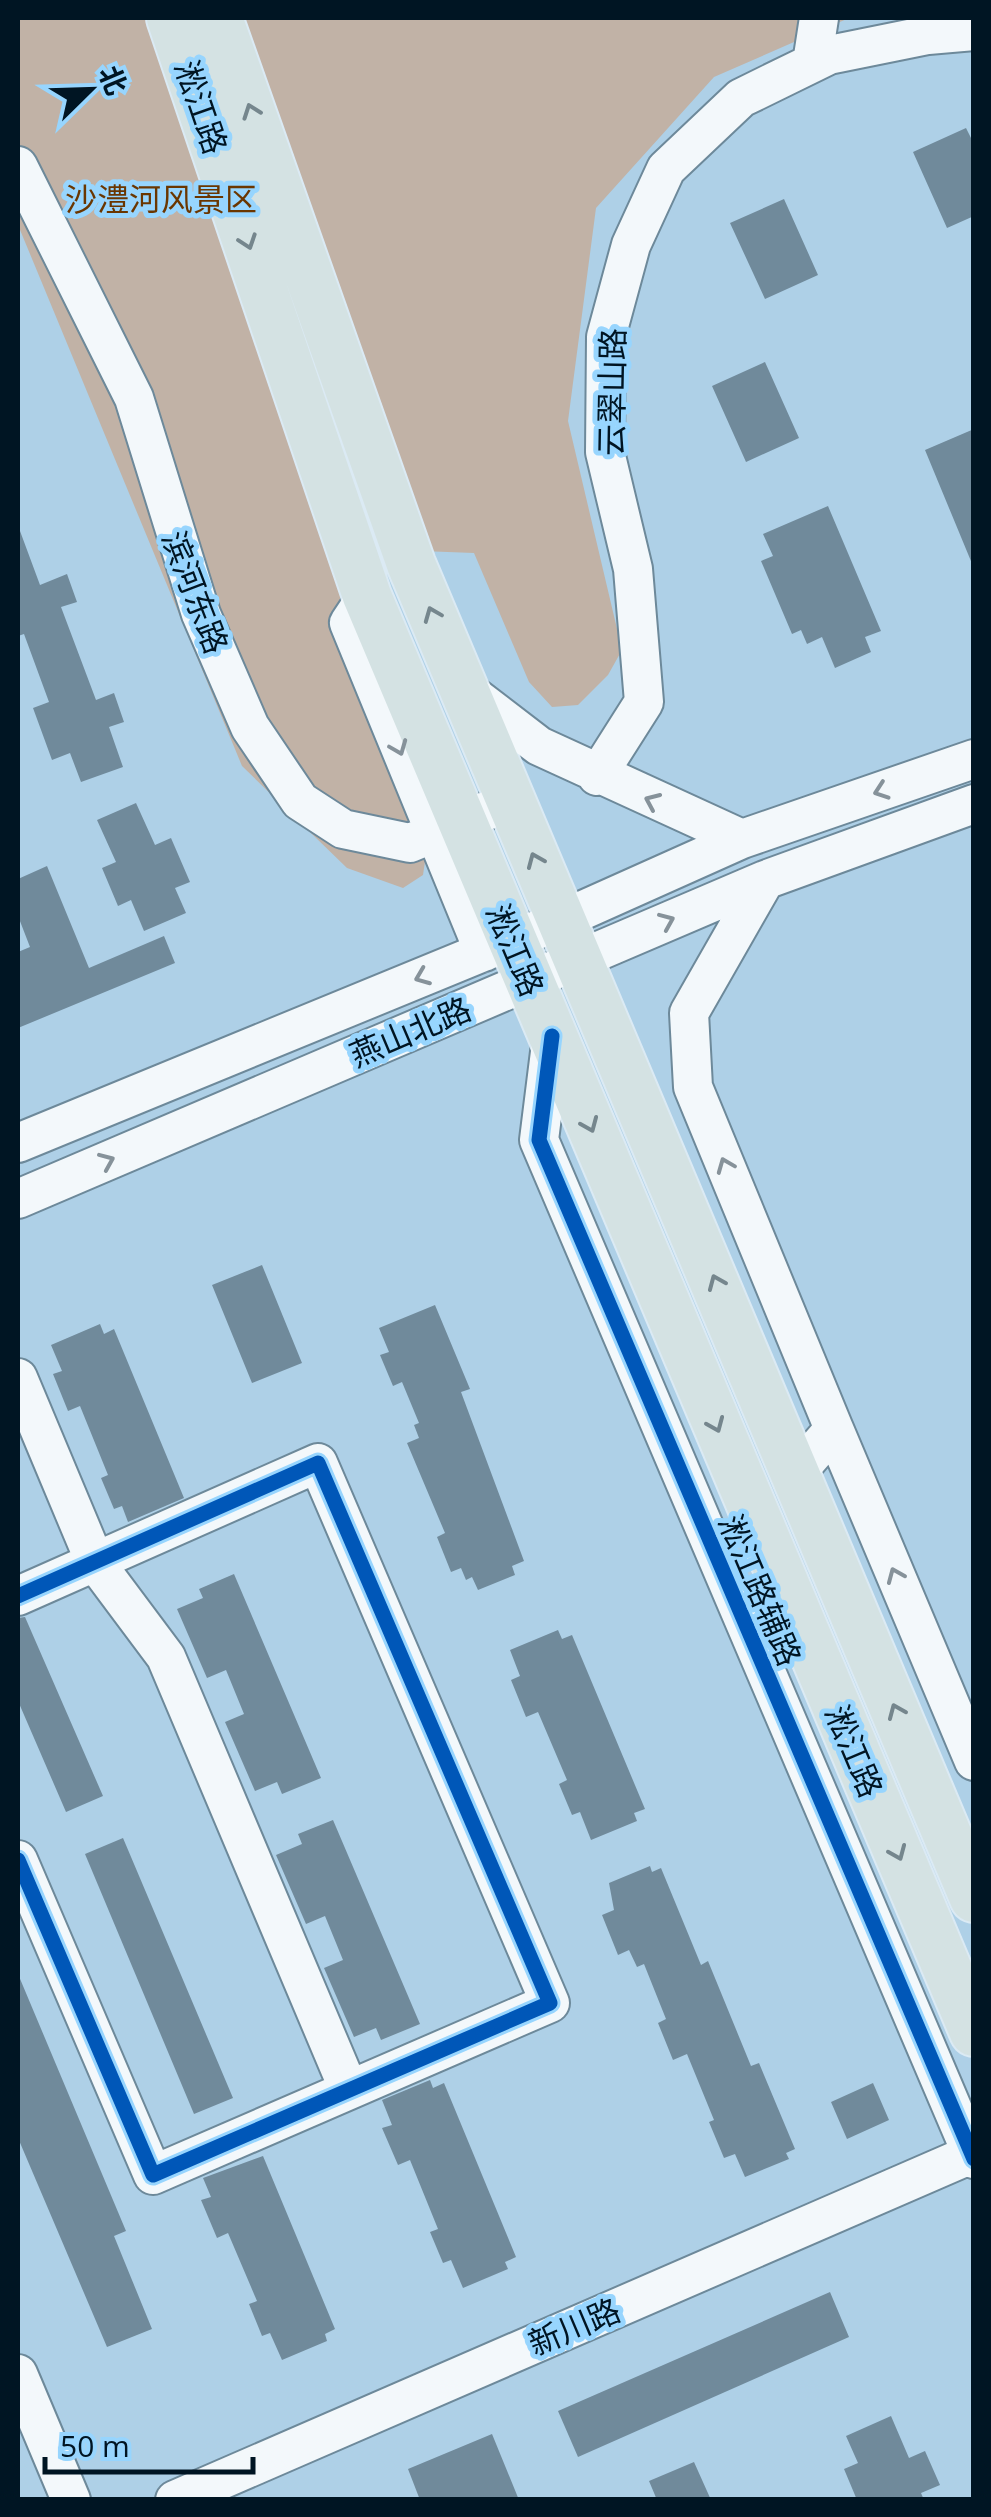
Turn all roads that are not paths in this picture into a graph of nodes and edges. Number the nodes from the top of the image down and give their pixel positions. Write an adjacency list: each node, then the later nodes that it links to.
1 (171, 18): 12 (main road, 淞江路, one-way to 12)
2 (218, 18): 7 (main road, 淞江路, one-way to 2)
3 (819, 18): 5 (street)
4 (974, 31): 5 (street, 云翠山路)
5 (812, 63): 9 (street, 云翠山路)
6 (18, 166): 12 (street, 滨河东路)
7 (462, 687): 9 (street); 10 (main road, 淞江路)
8 (974, 760): 13 (street, 燕山北路, one-way to 13)
9 (597, 776): 13 (street, one-way to 9)
10 (510, 801): 12 (street, 滨河东路); 15 (main road, 淞江路, one-way to 10)
11 (974, 804): 14 (street, 燕山北路)
12 (448, 828): 16 (main road, 淞江路)
13 (742, 839): 15 (street, 燕山北路)
14 (765, 880): 15 (street, 燕山北路, one-way to 14); 21 (street, one-way to 14)
15 (569, 939): 16 (street, 燕山北路); 22 (main road, 淞江路, one-way to 15)
16 (508, 957): 17 (main road, 淞江路); 18 (street, 燕山北路, one-way to 18); 19 (street, 燕山北路, one-way to 16)
17 (552, 1036): 28 (main road, 淞江路, one-way to 28); 30 (street, 淞江路辅路)
18 (18, 1143)
19 (18, 1200)
20 (18, 1378): 23 (street)
21 (834, 1430): 22 (street); 25 (street, one-way to 21)
22 (797, 1472): 27 (main road, 淞江路, one-way to 22)
23 (95, 1562): 24 (street); 29 (street); 29 (street)
24 (18, 1596)
25 (974, 1761)
26 (18, 1860): 29 (street)
27 (974, 1898)
28 (974, 2032)
29 (349, 2090)
30 (973, 2155): 33 (street, 新川路)
31 (18, 2374): 32 (street)
32 (71, 2500)
33 (175, 2500)

